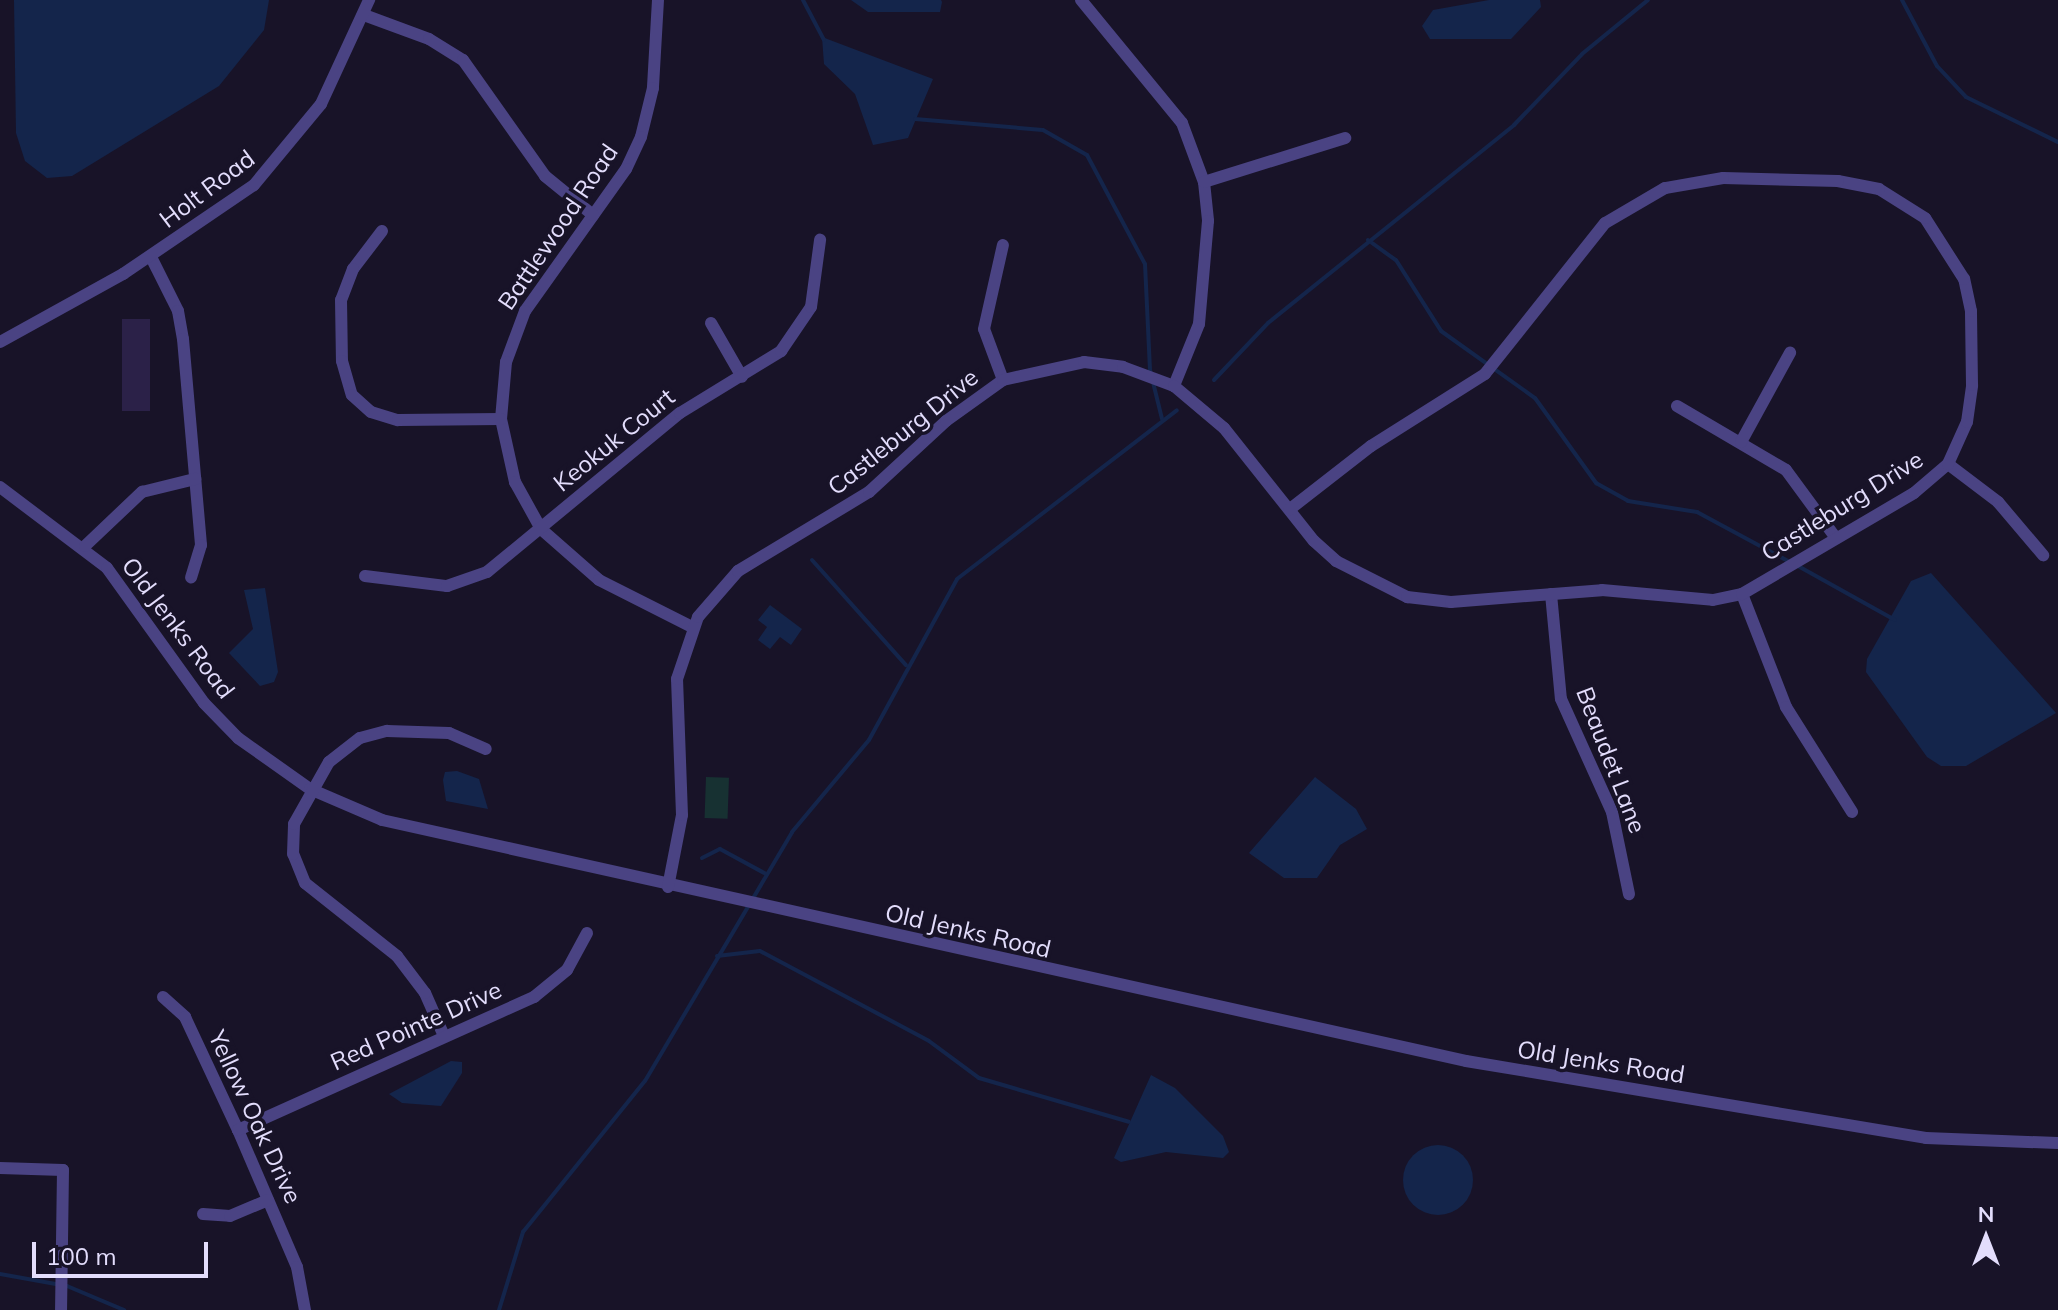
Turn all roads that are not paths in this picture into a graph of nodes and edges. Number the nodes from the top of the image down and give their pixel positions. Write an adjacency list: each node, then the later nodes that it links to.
1 (369, 0): 4 (street, Holt Road)
2 (658, 0): 7 (street, Battlewood Road)
3 (1081, 0): 6 (street)
4 (364, 15): 7 (street); 11 (street, Holt Road)
5 (1345, 138): 6 (street)
6 (1204, 182): 17 (street)
7 (593, 215): 19 (street, Battlewood Road)
8 (382, 231): 19 (street)
9 (820, 240): 15 (street, Keokuk Court)
10 (1003, 245): 16 (street)
11 (151, 257): 13 (street, Holt Road); 22 (street)
12 (711, 323): 15 (street)
13 (0, 342)
14 (1790, 353): 20 (street)
15 (742, 377): 25 (street, Keokuk Court)
16 (1003, 380): 17 (street, Castleburg Drive); 33 (street, Castleburg Drive)
17 (1174, 386): 24 (street, Castleburg Drive)
18 (1677, 406): 20 (street)
19 (501, 419): 25 (street, Battlewood Road)
20 (1741, 442): 26 (street)
21 (1948, 464): 24 (street, Castleburg Drive); 26 (street, Castleburg Drive); 28 (street)
22 (195, 479): 27 (street); 30 (street)
23 (0, 487): 27 (street, Old Jenks Road)
24 (1290, 509): 31 (street, Castleburg Drive)
25 (541, 529): 29 (street, Keokuk Court); 33 (street, Battlewood Road)
26 (1836, 538): 32 (street, Castleburg Drive)
27 (85, 546): 35 (street, Old Jenks Road)
28 (2043, 555)
29 (365, 576)
30 (191, 577)
31 (1551, 594): 32 (street, Castleburg Drive); 38 (street, Beaudet Lane)
32 (1742, 594): 36 (street)
33 (692, 627): 37 (street, Castleburg Drive)
34 (486, 749): 35 (street)
35 (310, 789): 37 (street, Old Jenks Road); 41 (street)
36 (1852, 812)
37 (668, 887): 43 (street, Old Jenks Road)
38 (1629, 894)
39 (587, 933): 41 (street, Red Pointe Drive)
40 (163, 997): 42 (street, Yellow Oak Drive)
41 (444, 1036): 42 (street, Red Pointe Drive)
42 (238, 1130): 45 (street, Yellow Oak Drive)
43 (2058, 1143)
44 (0, 1168): 47 (street)
45 (268, 1200): 46 (street); 48 (street, Yellow Oak Drive)
46 (203, 1214)
47 (61, 1310)
48 (305, 1310)

